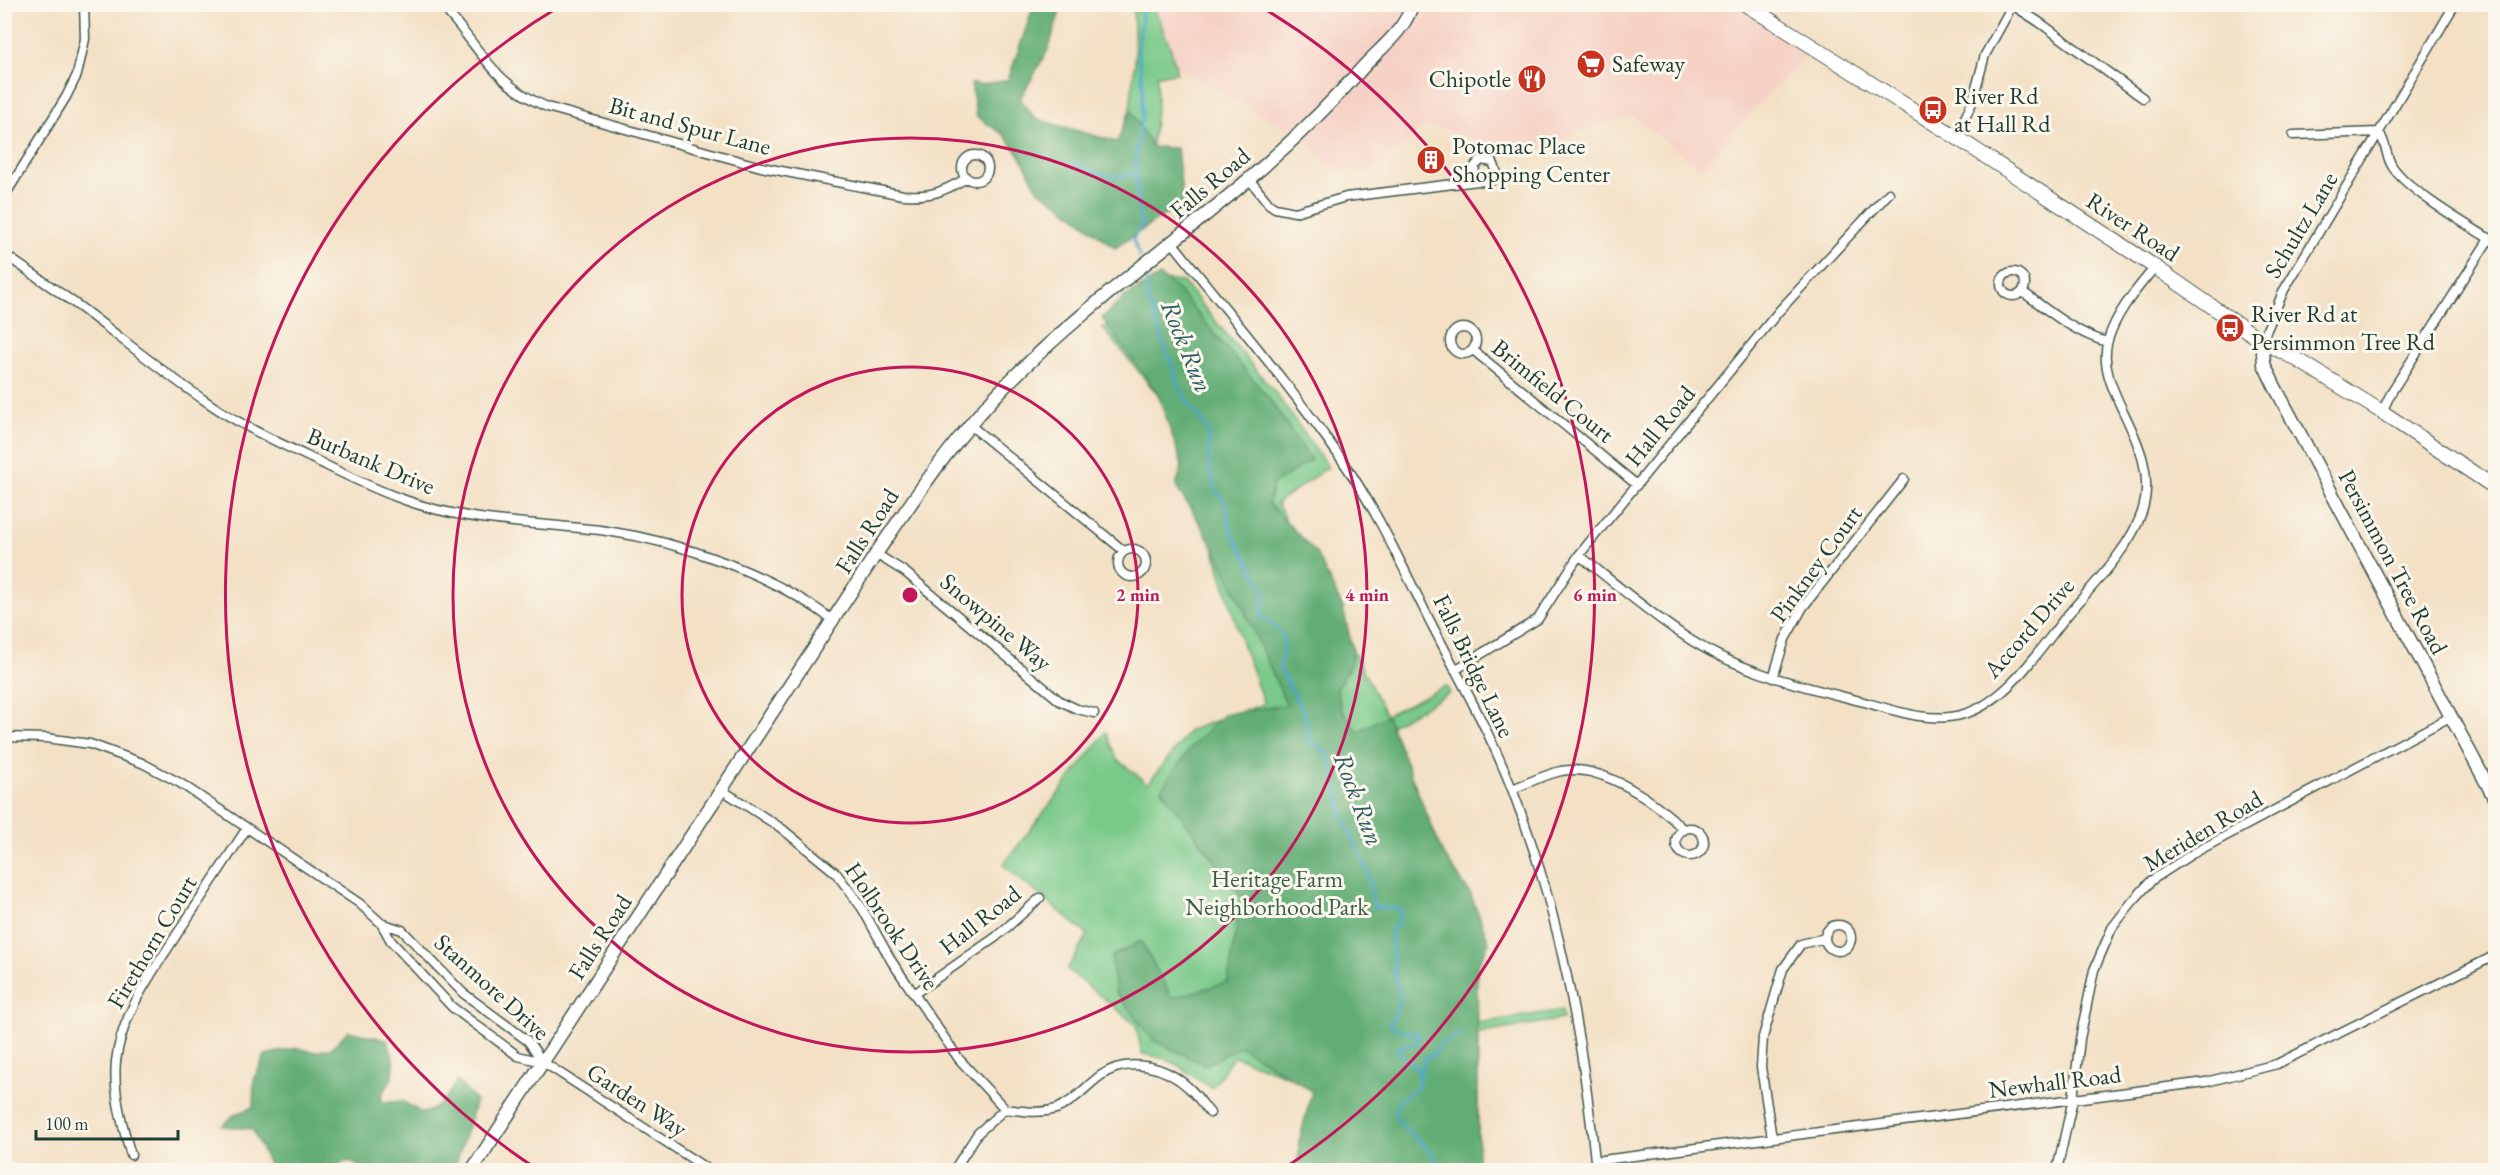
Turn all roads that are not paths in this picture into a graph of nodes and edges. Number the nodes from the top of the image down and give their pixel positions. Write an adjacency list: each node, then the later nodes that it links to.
1 (84, 4): 16 (street)
2 (440, 4): 12 (street, Bit and Spur Lane)
3 (1422, 4): 7 (main road, Falls Road)
4 (1745, 4): 11 (main road, River Road)
5 (2455, 4): 9 (street, Schultz Lane)
6 (2012, 5): 8 (street); 11 (street)
7 (1411, 8): 13 (main road, Falls Road)
8 (2143, 98)
9 (2379, 132): 10 (street); 17 (street); 22 (street, Schultz Lane)
10 (2293, 135)
11 (1956, 137): 20 (main road, River Road)
12 (967, 178)
13 (1249, 179): 14 (street); 18 (main road, Falls Road)
14 (1478, 181)
15 (1888, 193): 28 (street, Hall Road)
16 (4, 197)
17 (2492, 241): 25 (street)
18 (1172, 242): 26 (main road, Falls Road); 34 (street, Falls Bridge Lane)
19 (4, 254): 33 (street, Burbank Drive)
20 (2155, 267): 22 (main road, River Road); 23 (street, Accord Drive)
21 (2023, 292): 23 (street)
22 (2262, 341): 25 (main road, River Road); 37 (main road, Persimmon Tree Road)
23 (2108, 342): 35 (street, Accord Drive)
24 (1473, 350): 28 (street, Brimfield Court)
25 (2382, 412): 29 (main road, River Road)
26 (970, 425): 30 (street); 31 (main road, Falls Road)
27 (1904, 479): 35 (street, Pinkney Court)
28 (1637, 485): 32 (street, Hall Road)
29 (2496, 489)
30 (1124, 551)
31 (876, 554): 33 (main road, Falls Road); 36 (street, Snowpine Way)
32 (1579, 555): 34 (street, Hall Road); 35 (street, Accord Drive)
33 (834, 621): 40 (main road, Falls Road)
34 (1455, 670): 39 (street, Falls Bridge Lane)
35 (1773, 678)
36 (1094, 713)
37 (2452, 716): 41 (main road, Persimmon Tree Road); 50 (street, Meriden Road)
38 (4, 738): 42 (street, Stanmore Drive)
39 (1512, 789): 43 (street); 55 (street, Falls Bridge Lane)
40 (722, 790): 48 (street, Holbrook Drive); 49 (main road, Falls Road)
41 (2496, 801)
42 (247, 828): 45 (street, Stanmore Drive); 54 (street, Firethorn Court)
43 (1684, 830)
44 (1041, 898): 48 (street, Hall Road)
45 (381, 923): 49 (street, Stanmore Drive); 49 (street, Stanmore Drive)
46 (1825, 938): 53 (street)
47 (2496, 955): 50 (street, Newhall Road)
48 (914, 993): 51 (street, Holbrook Drive)
49 (543, 1062): 56 (main road, Falls Road); 57 (street, Garden Way)
50 (2073, 1099): 53 (street, Newhall Road); 59 (street, Meriden Road)
51 (1005, 1109): 52 (street); 58 (street)
52 (1209, 1113)
53 (1772, 1138): 55 (street, Newhall Road)
54 (131, 1155)
55 (1595, 1166)
56 (472, 1170)
57 (710, 1170)
58 (954, 1170)
59 (2057, 1170)

